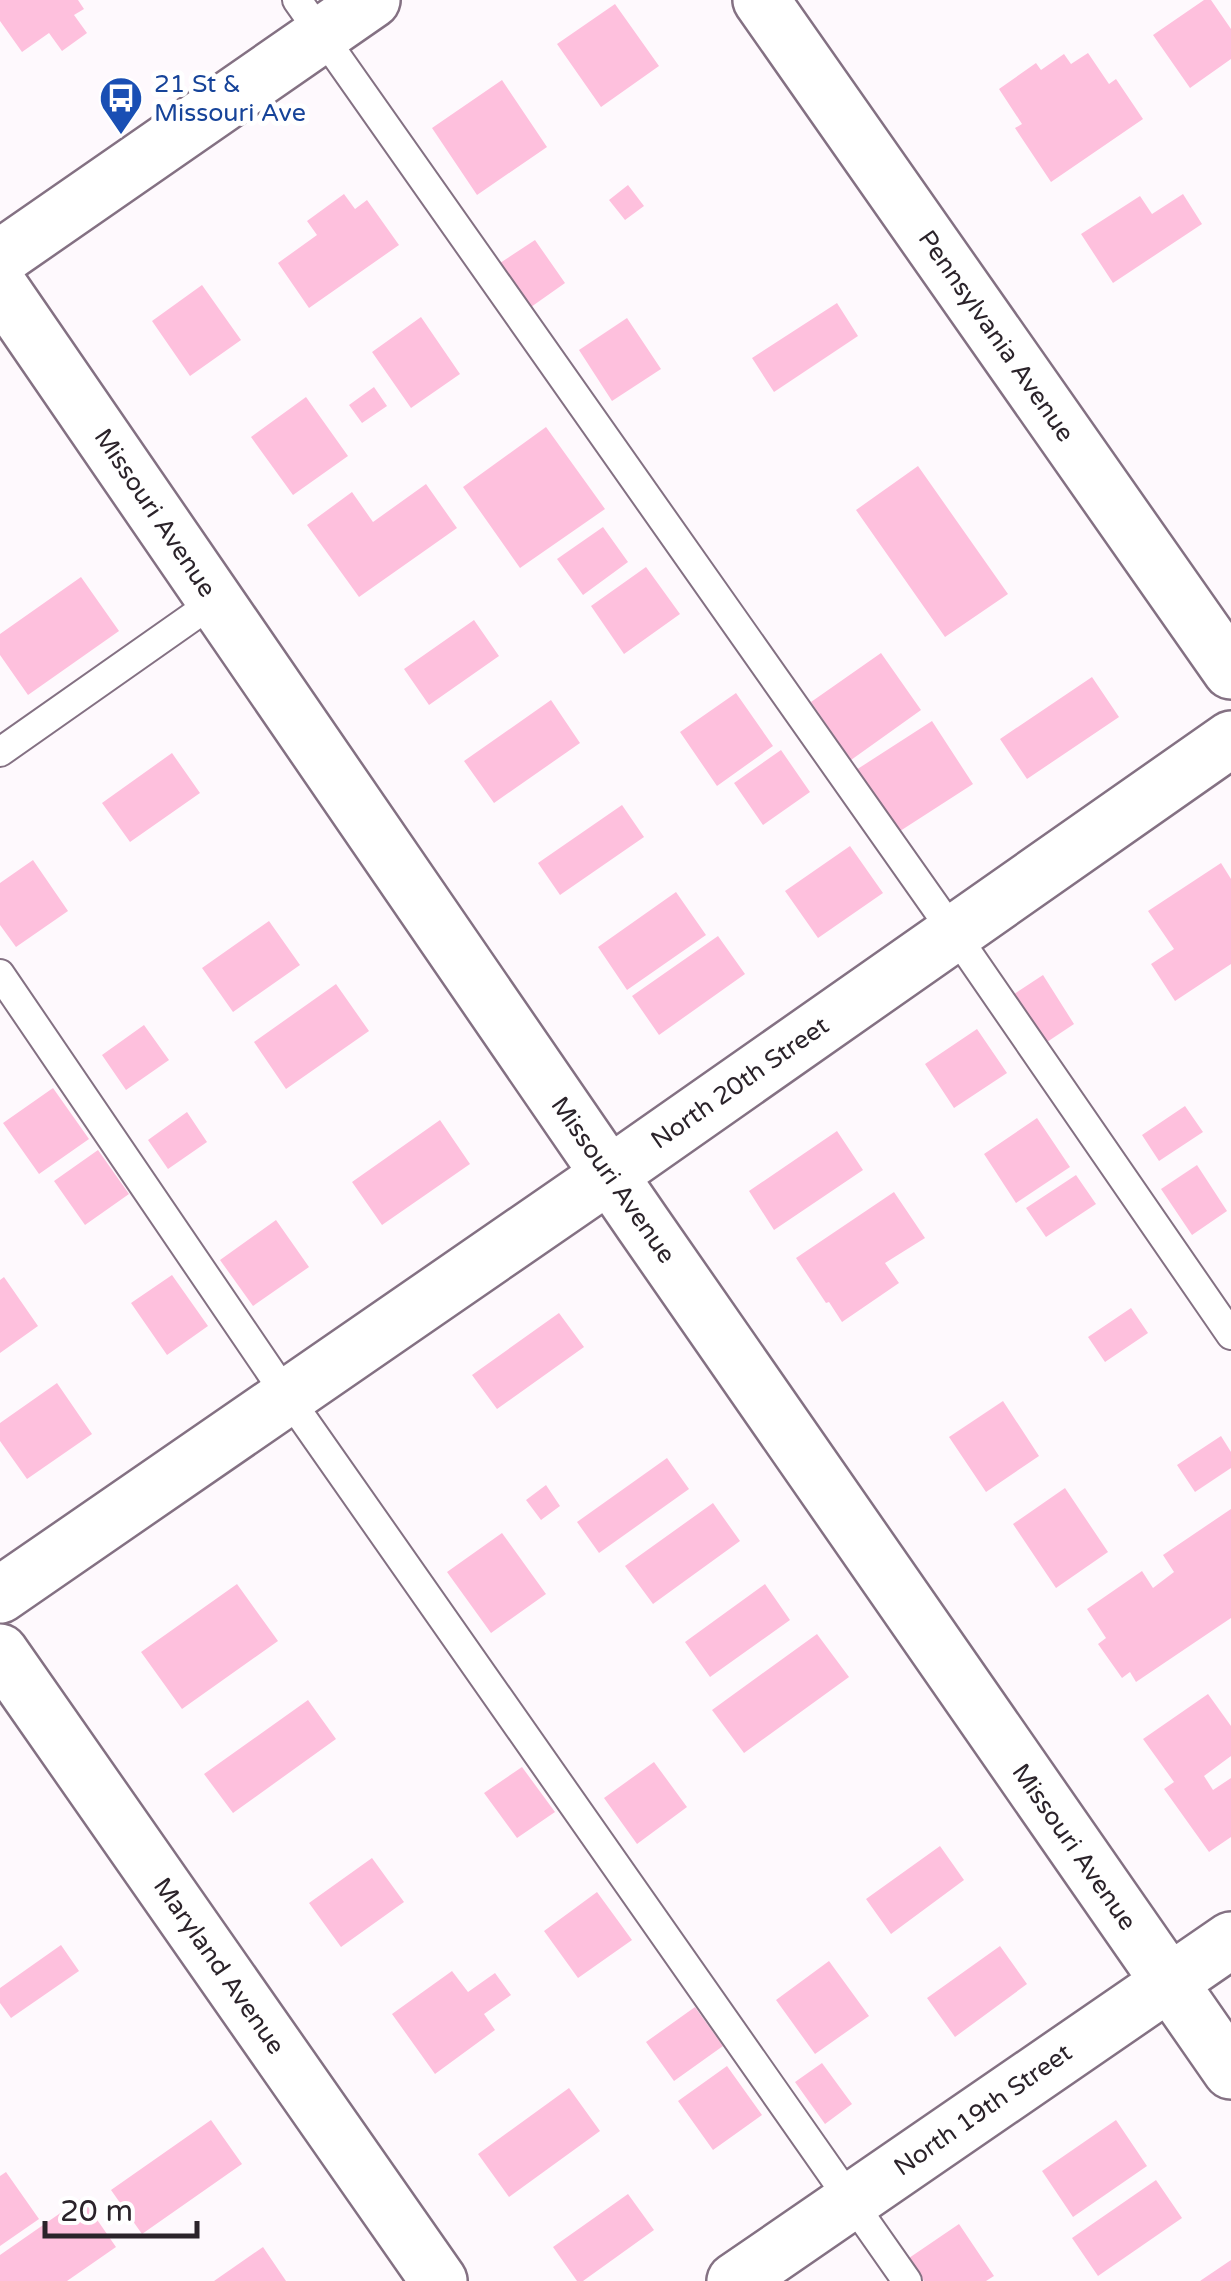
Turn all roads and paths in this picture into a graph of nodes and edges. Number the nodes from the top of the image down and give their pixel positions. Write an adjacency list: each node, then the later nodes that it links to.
1 (372, 0): 3 (street)
2 (761, 0): 7 (street, Pennsylvania Avenue)
3 (309, 18): 4 (street); 10 (lane)
4 (0, 258)
5 (0, 287): 6 (street, Missouri Avenue)
6 (215, 601): 9 (lane); 12 (street, Missouri Avenue)
7 (1231, 672)
8 (1231, 739): 10 (street, North 20th Street)
9 (0, 752)
10 (954, 933): 12 (street, North 20th Street); 13 (lane)
11 (0, 974): 14 (lane)
12 (609, 1174): 14 (street, North 20th Street); 18 (street, Missouri Avenue)
13 (1231, 1335)
14 (286, 1396): 15 (street, North 20th Street); 20 (lane)
15 (0, 1595)
16 (0, 1652): 21 (street, Maryland Avenue)
17 (1231, 1940): 18 (street, North 19th Street)
18 (1168, 1982): 19 (street, Missouri Avenue); 20 (street, North 19th Street)
19 (1231, 2071)
20 (851, 2201): 22 (street, North 19th Street); 23 (lane)
21 (438, 2281)
22 (736, 2281)
23 (907, 2281)

